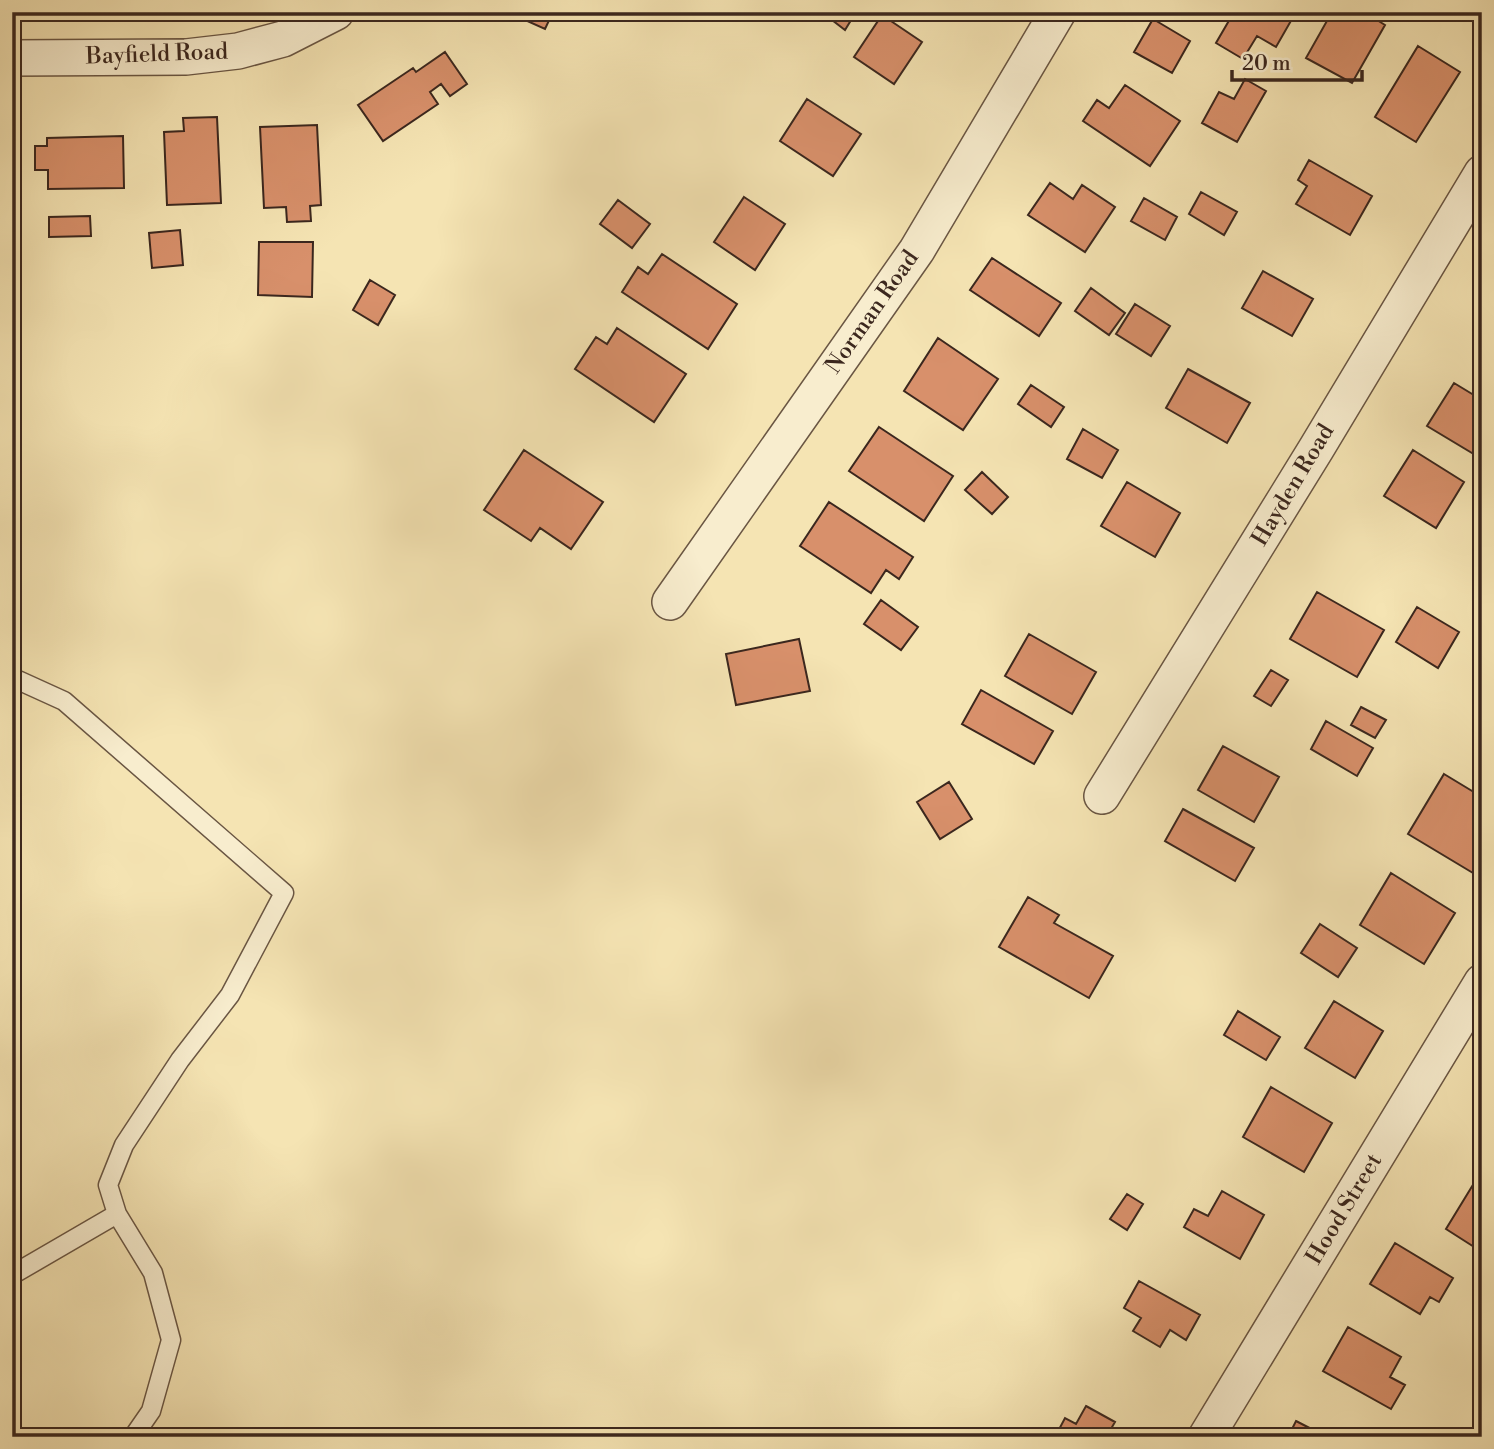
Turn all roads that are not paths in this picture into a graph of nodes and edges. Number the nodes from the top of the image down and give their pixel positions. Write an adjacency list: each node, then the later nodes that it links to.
1 (336, 12): 3 (street, Bayfield Road)
2 (1058, 12): 5 (street, Norman Road)
3 (12, 58)
4 (1482, 173): 7 (street, Hayden Road)
5 (670, 601)
6 (12, 680): 9 (lane)
7 (1102, 796)
8 (1482, 982): 12 (street, Hood Street)
9 (117, 1214): 10 (lane); 11 (lane)
10 (12, 1275)
11 (133, 1437)
12 (1206, 1437)

